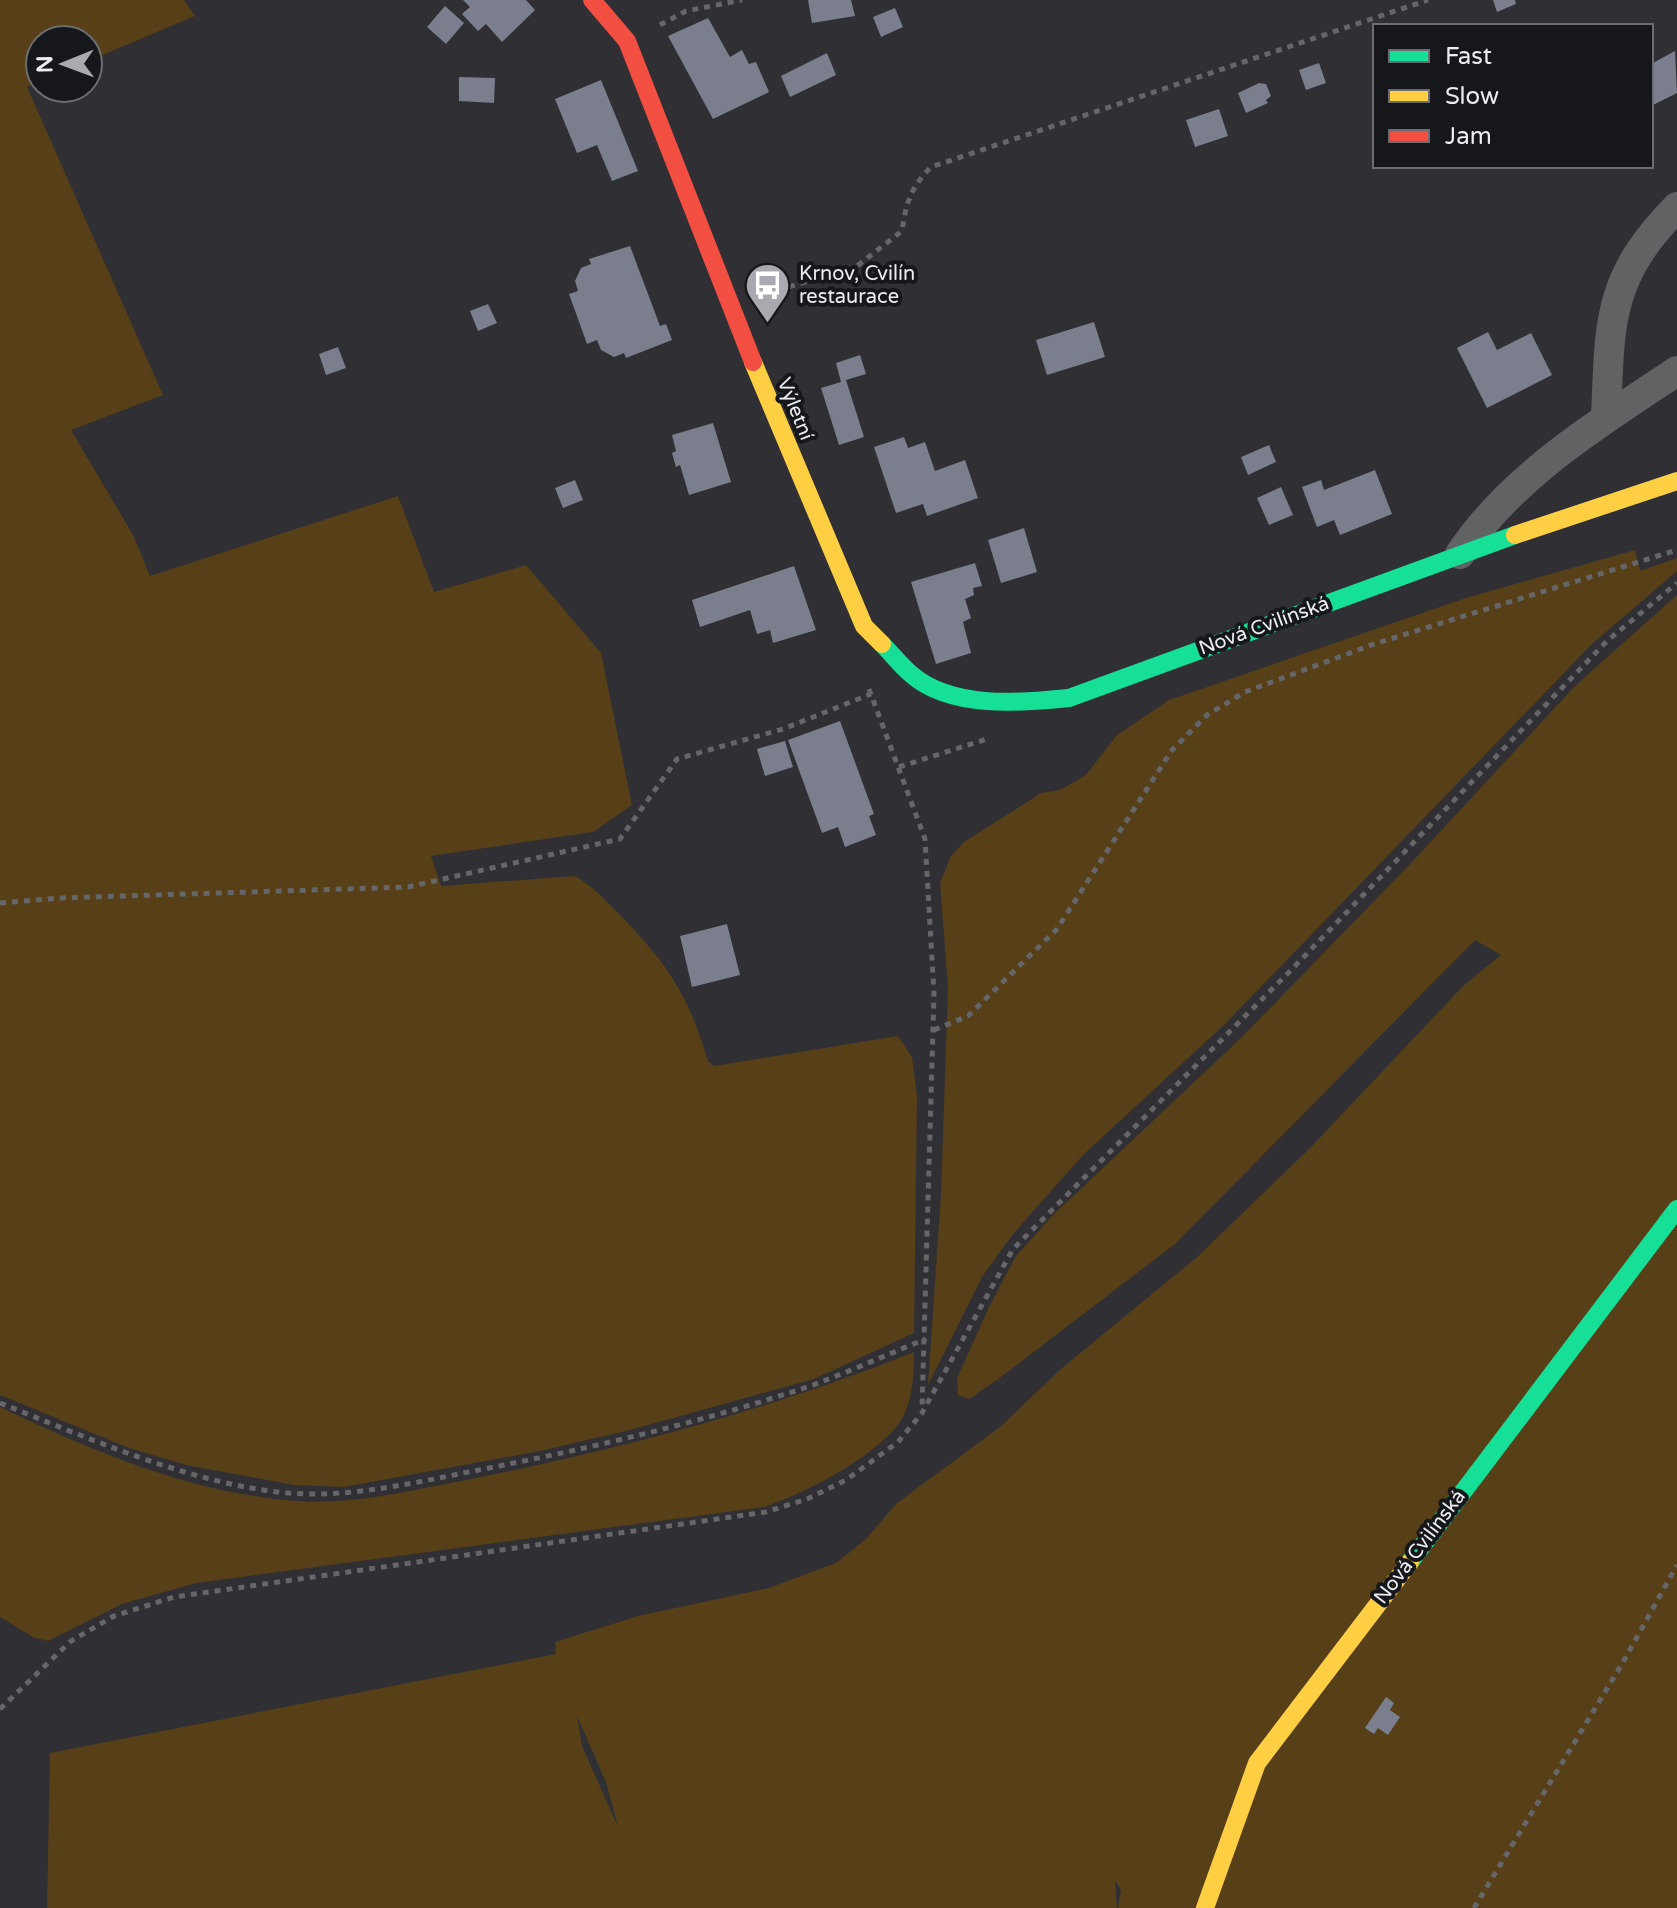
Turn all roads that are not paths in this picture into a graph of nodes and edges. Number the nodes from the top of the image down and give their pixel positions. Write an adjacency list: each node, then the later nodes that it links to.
1 (592, 0): 7 (street, Výletní)
2 (1677, 207): 4 (street)
3 (1677, 371): 4 (street)
4 (1606, 418): 6 (street)
5 (1677, 481): 6 (street, Nová Cvilínská)
6 (1460, 554): 7 (street, Nová Cvilínská)
7 (1069, 698)
8 (1677, 1209): 9 (street, Nová Cvilínská)
9 (1205, 1908)

